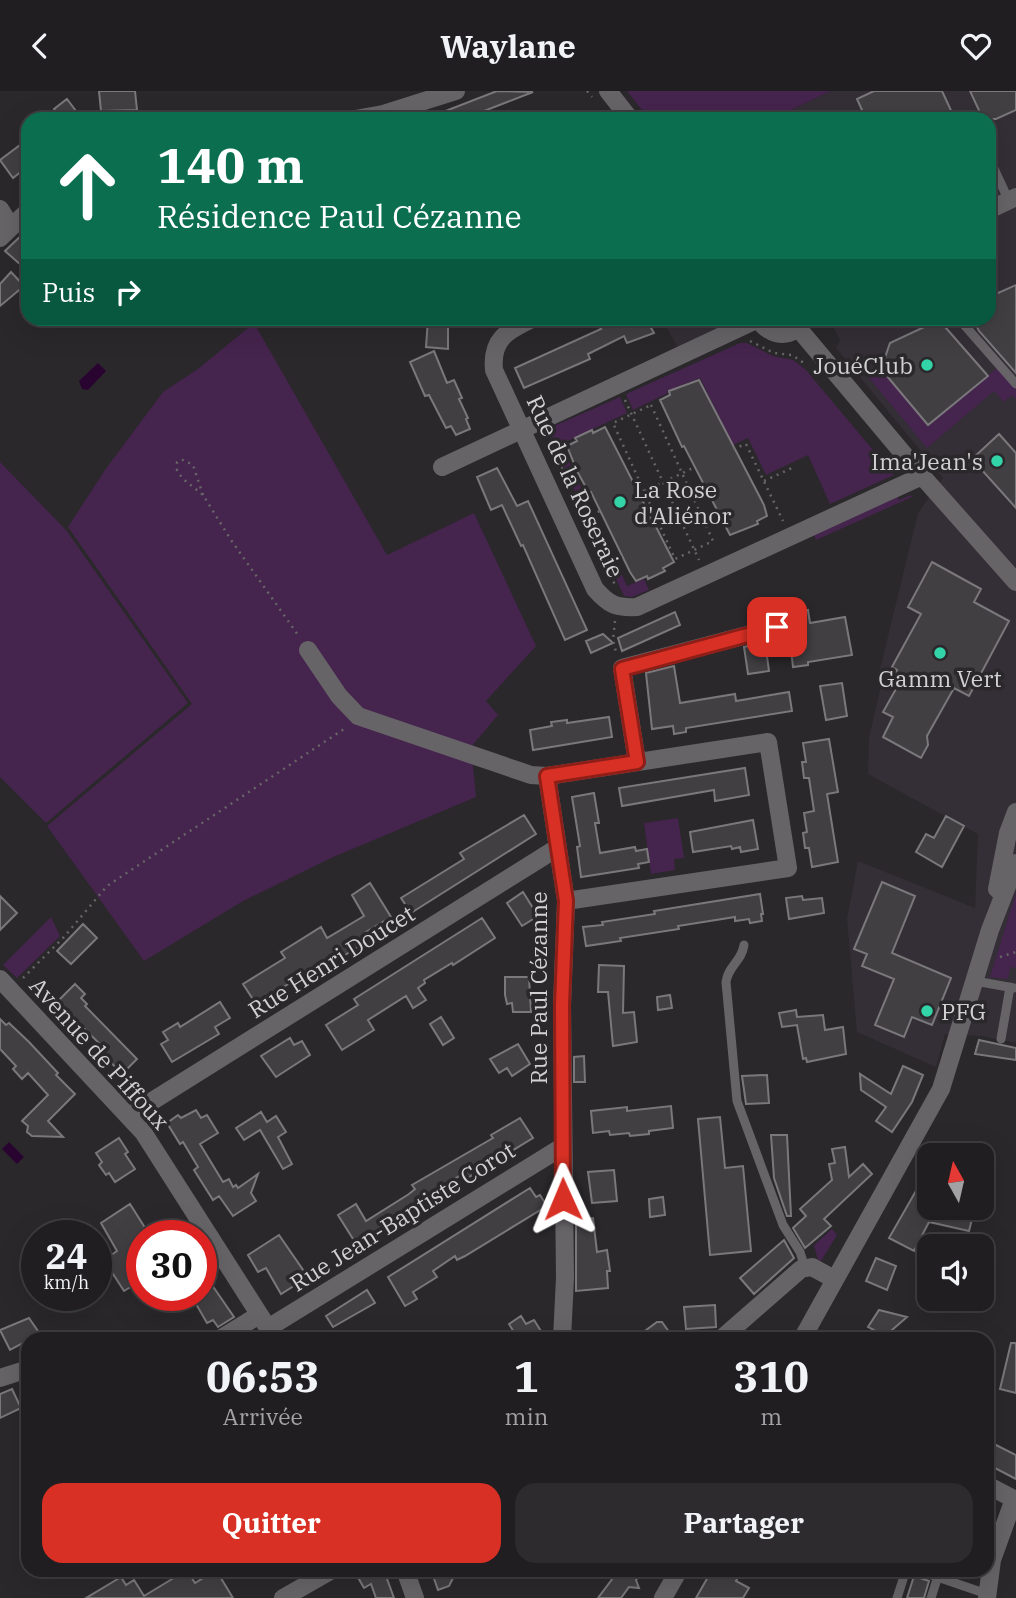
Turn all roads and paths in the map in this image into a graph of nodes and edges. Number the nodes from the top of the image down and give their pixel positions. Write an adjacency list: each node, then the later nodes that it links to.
1 (456, 91): 3 (street)
2 (608, 91): 4 (street)
3 (387, 112)
4 (624, 112)
5 (996, 170): 6 (lane)
6 (1013, 199): 7 (street)
7 (996, 207)
8 (0, 209): 10 (street)
9 (21, 218): 10 (street)
10 (5, 233)
11 (517, 326): 23 (street, Rue de la Roseraie)
12 (743, 326): 17 (street)
13 (764, 326): 14 (street)
14 (796, 326)
15 (803, 326): 29 (street)
16 (965, 326): 19 (lane)
17 (730, 332): 18 (path); 23 (street)
18 (805, 364)
19 (1016, 384)
20 (623, 395): 21 (path)
21 (632, 414): 28 (path); 31 (path); 32 (path)
22 (549, 428): 36 (path)
23 (522, 430): 25 (street); 37 (street, Rue de la Roseraie)
24 (733, 449): 30 (path)
25 (442, 467)
26 (695, 467): 28 (path)
27 (792, 468): 30 (path)
28 (682, 474): 31 (path); 39 (path)
29 (922, 476): 38 (street, Rue de la Roseraie); 41 (street)
30 (764, 481): 38 (path)
31 (663, 482): 32 (path); 39 (path)
32 (644, 491): 33 (path); 39 (path)
33 (639, 494)
34 (203, 495): 34 (path); 45 (path)
35 (600, 511): 36 (path)
36 (584, 518): 37 (path); 42 (path)
37 (566, 527): 43 (street, Rue de la Roseraie)
38 (790, 537): 43 (street, Rue de la Roseraie)
39 (695, 550): 40 (path)
40 (697, 555)
41 (1016, 582)
42 (617, 589)
43 (619, 608): 46 (path)
44 (777, 627): 46 (street)
45 (308, 650): 47 (street)
46 (622, 669): 48 (street)
47 (358, 716): 49 (street); 59 (path)
48 (637, 762): 49 (street); 53 (street)
49 (547, 776): 51 (street, Rue Paul Cézanne)
50 (1016, 811): 54 (street)
51 (557, 848): 53 (street, Rue Paul Cézanne); 62 (street, Rue Henri Doucet)
52 (1016, 863): 54 (street)
53 (566, 901): 63 (street, Rue Paul Cézanne)
54 (990, 930): 58 (street)
55 (744, 945): 64 (lane)
56 (1016, 952): 57 (path)
57 (990, 961)
58 (975, 981): 60 (lane); 65 (street)
59 (5, 985): 62 (street, Avenue de Piffoux)
60 (1013, 988): 61 (lane)
61 (1001, 1039)
62 (130, 1115): 66 (street, Avenue de Piffoux)
63 (562, 1147): 66 (street, Rue Jean-Baptiste Corot); 68 (street, Rue Paul Cézanne)
64 (805, 1268): 65 (street); 69 (street)
65 (834, 1279): 70 (street)
66 (267, 1327): 67 (street, Rue Jean-Baptiste Corot)
67 (247, 1332)
68 (562, 1332)
69 (729, 1332)
70 (806, 1332)
71 (21, 1371): 72 (street)
72 (0, 1378)
73 (994, 1489): 74 (street)
74 (994, 1554)
75 (320, 1577): 83 (street)
76 (408, 1577): 84 (street)
77 (674, 1577): 85 (street)
78 (904, 1577): 86 (lane)
79 (937, 1577): 87 (lane)
80 (940, 1577): 82 (lane)
81 (990, 1577): 82 (street)
82 (987, 1596)
83 (283, 1598)
84 (415, 1598)
85 (663, 1598)
86 (897, 1598)
87 (931, 1598)

